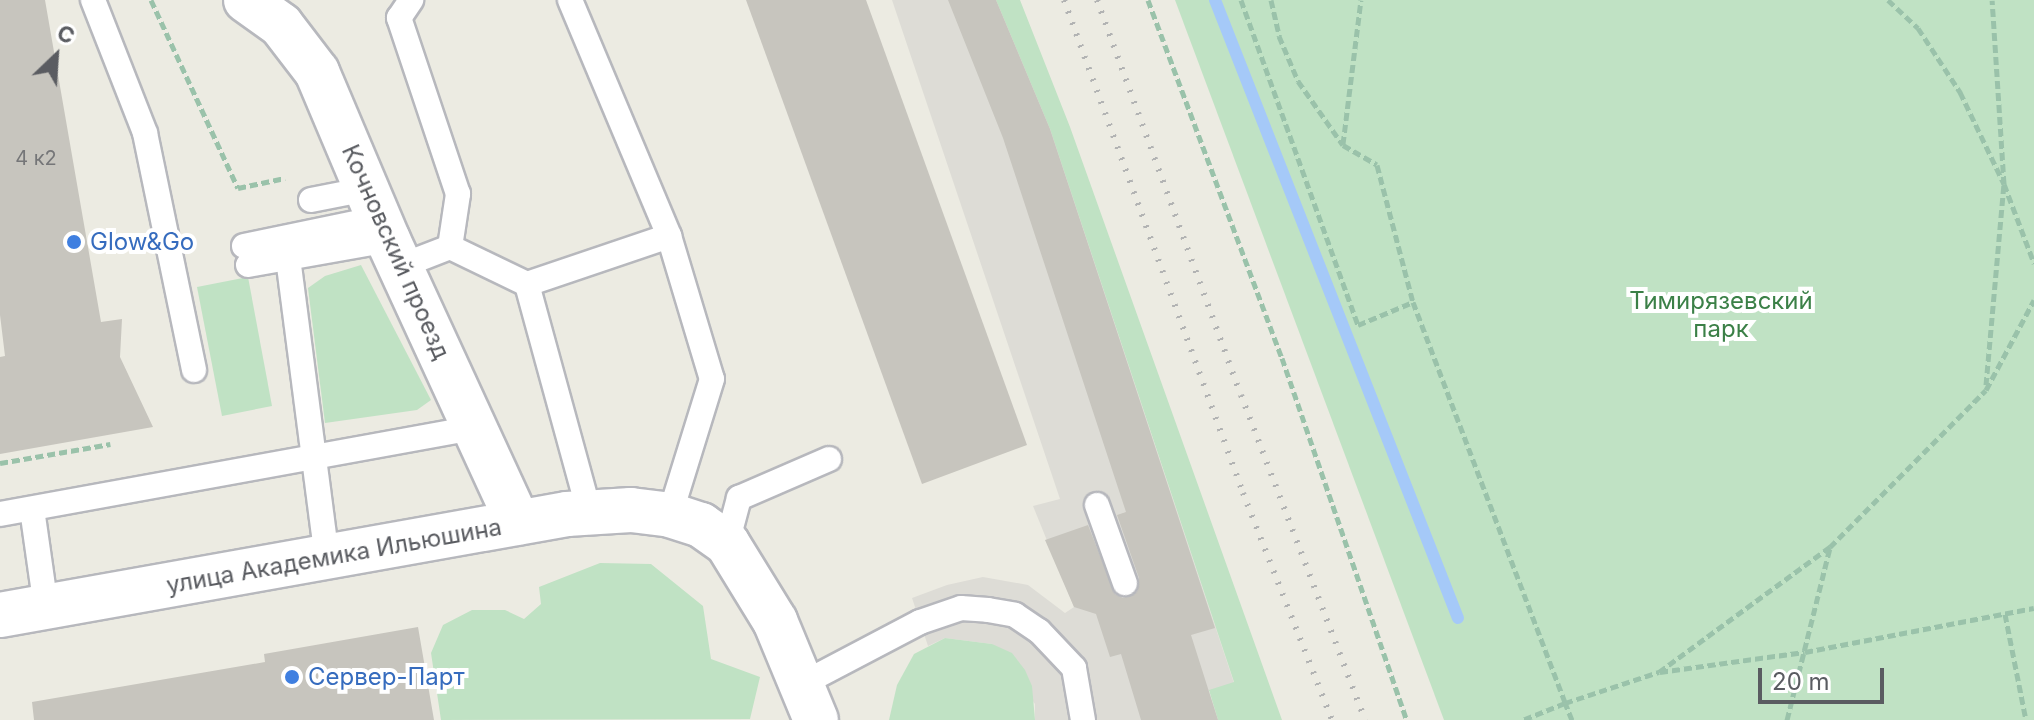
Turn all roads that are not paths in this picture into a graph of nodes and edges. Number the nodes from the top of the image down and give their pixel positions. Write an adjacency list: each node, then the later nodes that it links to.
1 (93, 0): 11 (lane)
2 (246, 0): 6 (street, Кочновский проезд)
3 (411, 0): 8 (lane)
4 (570, 0): 7 (lane)
5 (311, 200): 6 (lane)
6 (384, 228): 8 (lane); 9 (lane); 9 (lane); 12 (street, Кочновский проезд)
7 (669, 236): 10 (lane); 19 (lane)
8 (450, 247): 10 (lane)
9 (288, 258): 14 (lane)
10 (527, 284): 17 (lane)
11 (194, 370)
12 (475, 428): 14 (lane); 20 (street, Кочновский проезд)
13 (829, 459): 21 (lane)
14 (313, 460): 16 (lane); 22 (lane)
15 (1097, 505): 23 (lane)
16 (32, 509): 18 (lane); 24 (lane)
17 (589, 511): 19 (street, улица Академика Ильюшина); 20 (street, улица Академика Ильюшина)
18 (0, 514)
19 (670, 515): 21 (street, улица Академика Ильюшина)
20 (518, 523): 22 (street, улица Академика Ильюшина)
21 (727, 543): 26 (street)
22 (327, 557): 24 (street, улица Академика Ильюшина)
23 (1125, 583)
24 (46, 607): 25 (street, улица Академика Ильюшина)
25 (0, 615)
26 (809, 702): 27 (lane)
27 (1083, 720)

